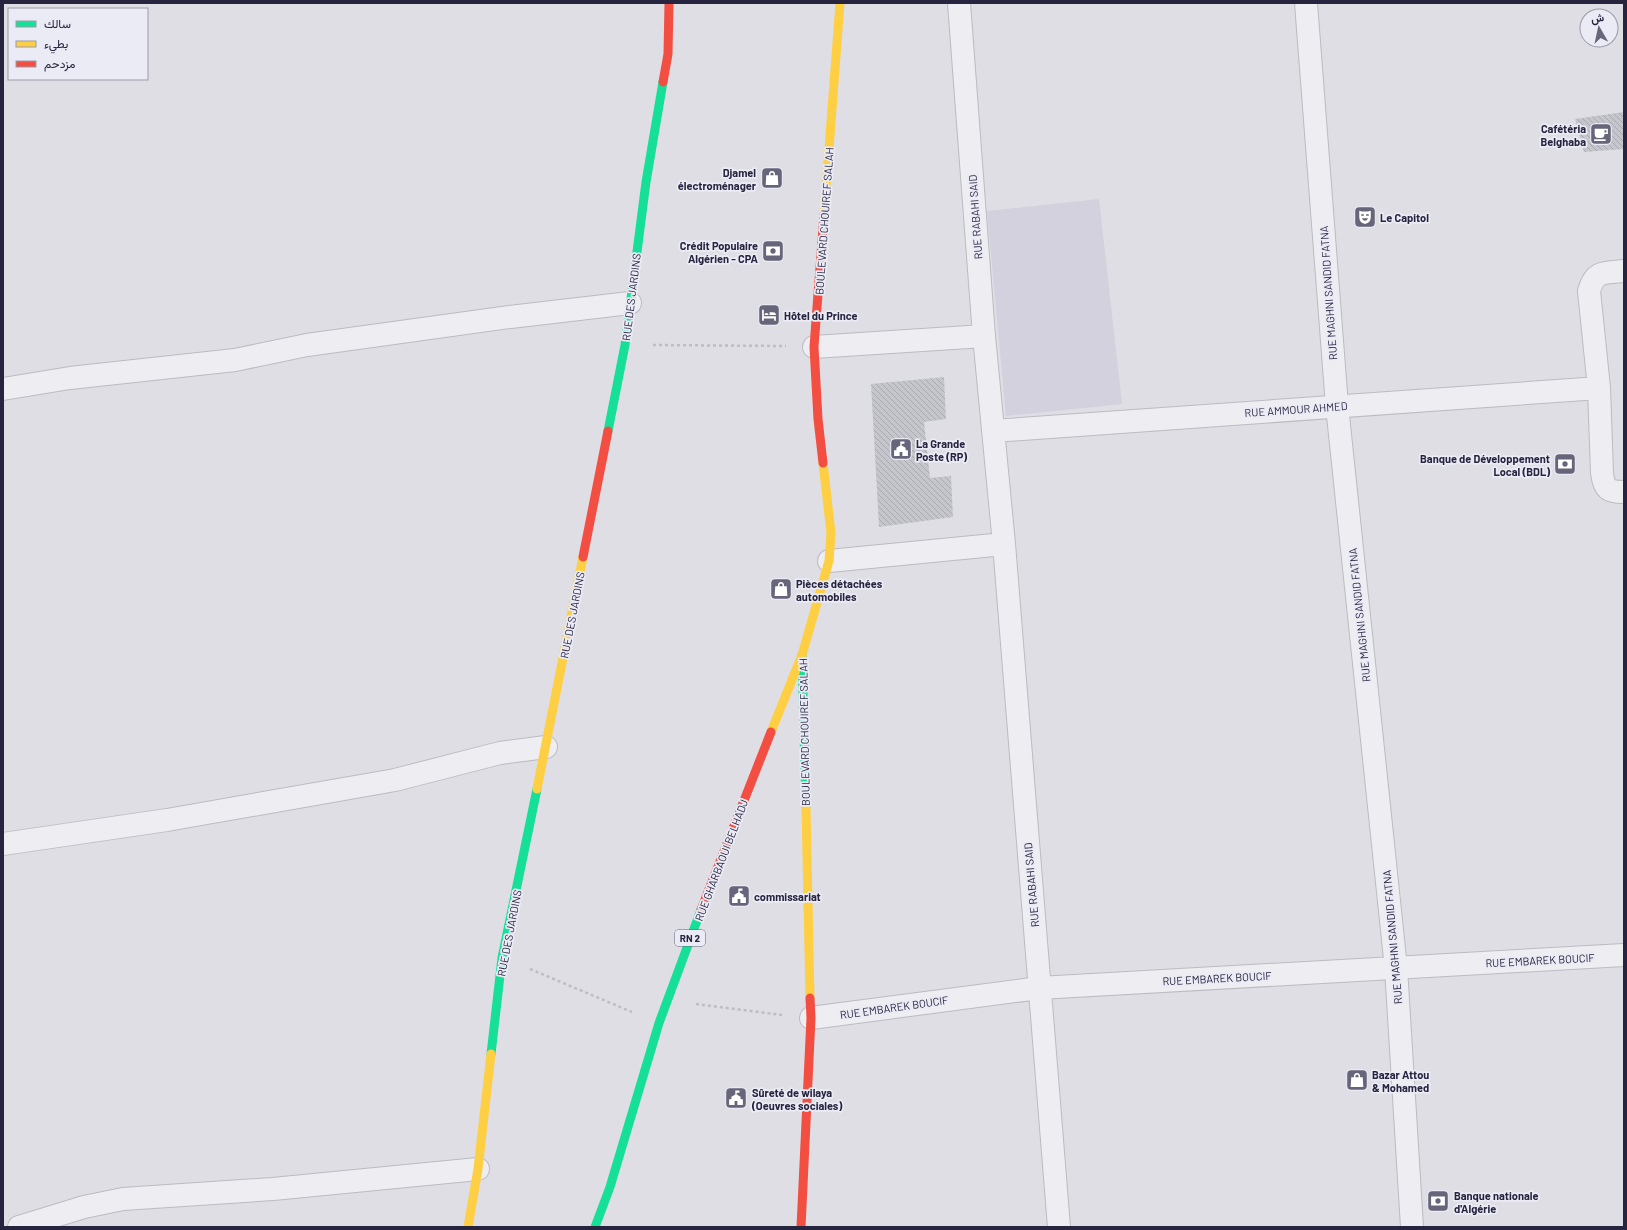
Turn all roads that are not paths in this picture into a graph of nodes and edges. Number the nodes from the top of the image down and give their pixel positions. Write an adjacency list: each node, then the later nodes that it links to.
1 (670, 3): 6 (main road, RUE DES JARDINS)
2 (840, 3): 8 (main road, BOULEVARD CHOUIREF SALAH / RN 2)
3 (959, 3): 7 (street, RUE RABAHI SAID)
4 (1306, 3): 11 (street, RUE MAGHNI SANDID FATNA)
5 (1624, 271): 9 (street)
6 (630, 303): 10 (street); 17 (main road, RUE DES JARDINS)
7 (984, 336): 8 (street); 12 (street, RUE RABAHI SAID)
8 (814, 347): 15 (main road, BOULEVARD CHOUIREF SALAH / RN 2)
9 (1599, 388): 11 (street, RUE AMMOUR AHMED); 13 (street)
10 (3, 389)
11 (1337, 406): 12 (street, RUE AMMOUR AHMED); 20 (street, RUE MAGHNI SANDID FATNA)
12 (993, 431): 14 (street, RUE RABAHI SAID)
13 (1624, 492)
14 (1004, 544): 15 (street); 21 (street, RUE RABAHI SAID)
15 (829, 561): 16 (main road, BOULEVARD CHOUIREF SALAH / RN 2)
16 (802, 655): 22 (main road, BOULEVARD CHOUIREF SALAH); 26 (main road, RUE GHARBAOUI BELHADJ / RN 2)
17 (546, 747): 18 (street); 23 (main road, RUE DES JARDINS)
18 (3, 844)
19 (1624, 955): 20 (street, RUE EMBAREK BOUCIF)
20 (1396, 968): 21 (street, RUE EMBAREK BOUCIF); 29 (street, RUE MAGHNI SANDID FATNA)
21 (1039, 988): 22 (street, RUE EMBAREK BOUCIF); 28 (street, RUE RABAHI SAID)
22 (811, 1018): 27 (main road, BOULEVARD CHOUIREF SALAH)
23 (478, 1169): 24 (street); 25 (main road, RUE DES JARDINS)
24 (19, 1227)
25 (468, 1227)
26 (595, 1227)
27 (801, 1227)
28 (1059, 1227)
29 (1412, 1227)

